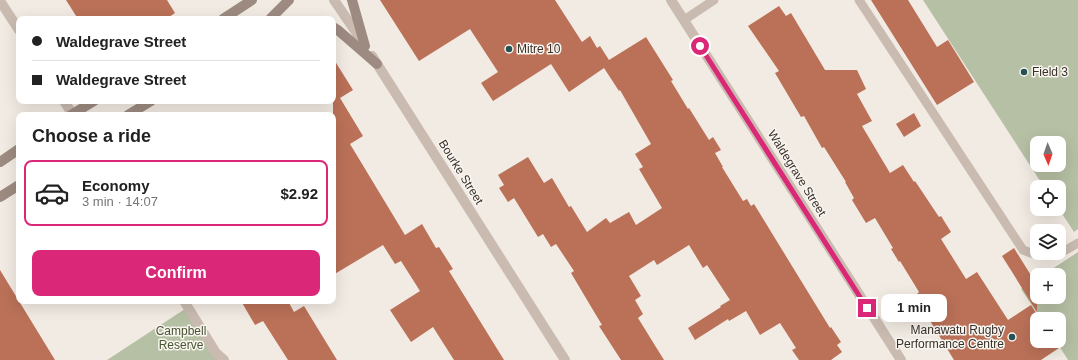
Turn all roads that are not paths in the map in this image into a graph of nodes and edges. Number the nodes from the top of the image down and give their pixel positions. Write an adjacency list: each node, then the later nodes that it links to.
1 (252, 0): 9 (main road)
2 (289, 0): 10 (main road)
3 (334, 0): 14 (street, Bourke Street)
4 (352, 0): 14 (main road)
5 (671, 0): 11 (street, Waldegrave Street)
6 (714, 0): 11 (lane)
7 (859, 0): 24 (lane)
8 (0, 1): 12 (street)
9 (228, 16)
10 (273, 16)
11 (684, 20): 28 (street, Waldegrave Street)
12 (16, 25)
13 (336, 29): 15 (main road)
14 (365, 46): 15 (street, Bourke Street)
15 (377, 64): 27 (street, Bourke Street)
16 (89, 104): 18 (main road)
17 (146, 104): 19 (main road)
18 (77, 112)
19 (133, 112)
20 (16, 151): 21 (main road)
21 (0, 162)
22 (16, 187): 23 (main road)
23 (0, 197)
24 (1078, 243)
25 (186, 304): 26 (street)
26 (224, 360)
27 (565, 360)
28 (900, 360)

